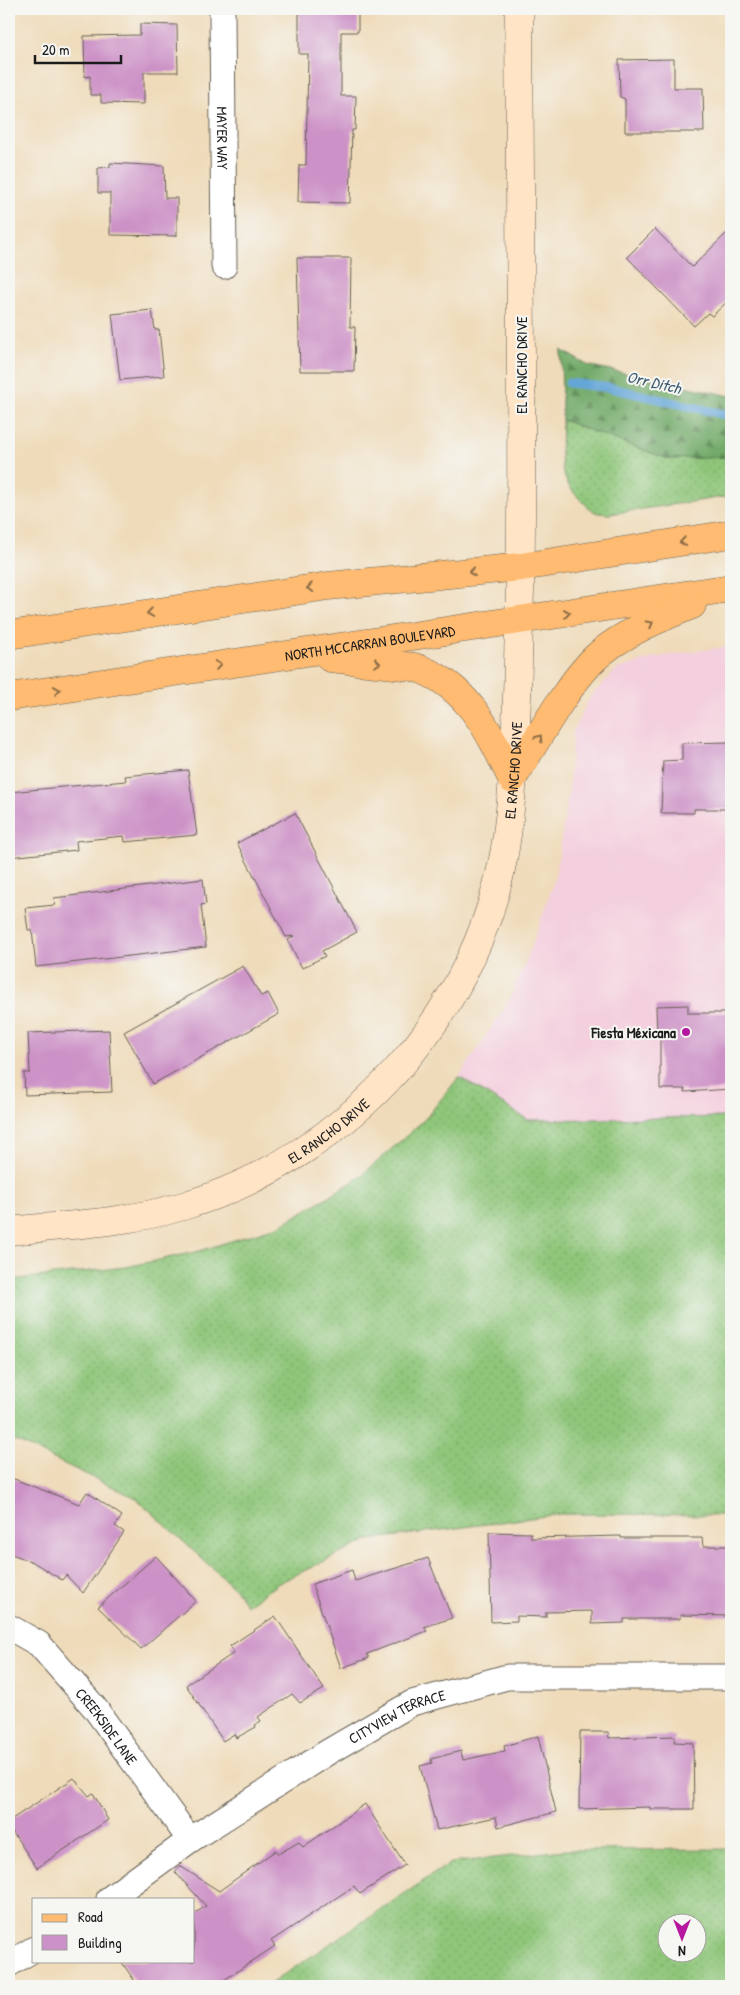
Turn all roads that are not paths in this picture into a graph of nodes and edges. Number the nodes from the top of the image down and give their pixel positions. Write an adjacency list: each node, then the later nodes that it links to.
1 (222, 9): 3 (street, MAYER WAY)
2 (519, 9): 5 (main road, EL RANCHO DRIVE)
3 (224, 266)
4 (731, 534): 5 (main road, one-way to 5)
5 (520, 567): 7 (main road, EL RANCHO DRIVE); 8 (main road, one-way to 8)
6 (731, 588): 7 (main road, NORTH MCCARRAN BOULEVARD, one-way to 6); 11 (main road, one-way to 6)
7 (519, 619): 9 (main road, NORTH MCCARRAN BOULEVARD); 11 (main road, EL RANCHO DRIVE)
8 (9, 635)
9 (294, 654): 10 (main road, NORTH MCCARRAN BOULEVARD, one-way to 9); 11 (main road, one-way to 11)
10 (9, 697)
11 (512, 779): 12 (main road, EL RANCHO DRIVE)
12 (9, 1231)
13 (9, 1627): 15 (street, CREEKSIDE LANE)
14 (731, 1677): 15 (street, CITYVIEW TERRACE)
15 (190, 1840): 16 (street, CITYVIEW TERRACE)
16 (110, 1898)
17 (32, 1950): 18 (street)
18 (9, 1964)

